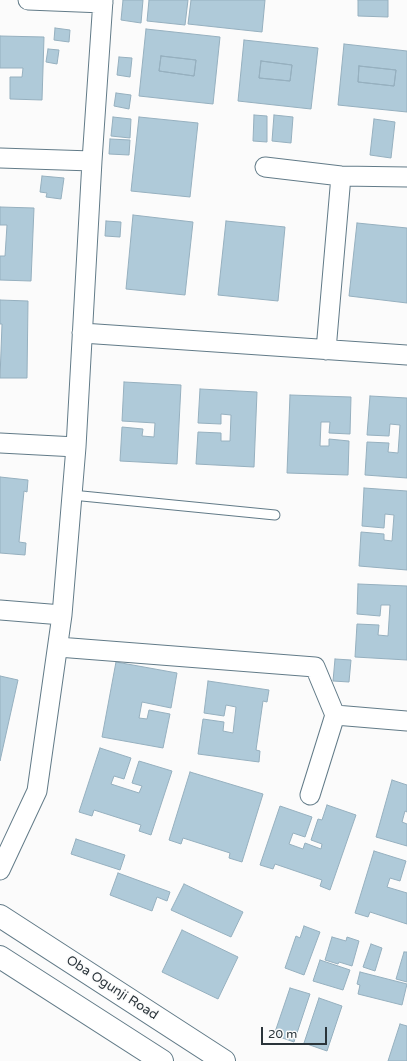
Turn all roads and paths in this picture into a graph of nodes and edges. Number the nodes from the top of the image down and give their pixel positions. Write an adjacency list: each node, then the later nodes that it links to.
1 (28, 0): 2 (street)
2 (103, 2): 4 (street)
3 (0, 158): 4 (street)
4 (92, 161): 8 (street)
5 (265, 167): 6 (street)
6 (341, 176): 7 (street); 9 (street)
7 (407, 178)
8 (82, 333): 9 (street); 12 (street)
9 (326, 350): 10 (street)
10 (407, 355)
11 (0, 443): 12 (street)
12 (76, 447): 13 (street)
13 (72, 495): 14 (lane); 16 (street)
14 (275, 516)
15 (0, 610): 16 (street)
16 (62, 615): 17 (street)
17 (58, 647): 18 (street); 21 (street)
18 (335, 715): 19 (street); 20 (street)
19 (407, 721)
20 (310, 795)
21 (0, 870)
22 (0, 916): 25 (main road, Oba Ogunji Road)
23 (1, 961): 24 (main road)
24 (162, 1061)
25 (224, 1061)

